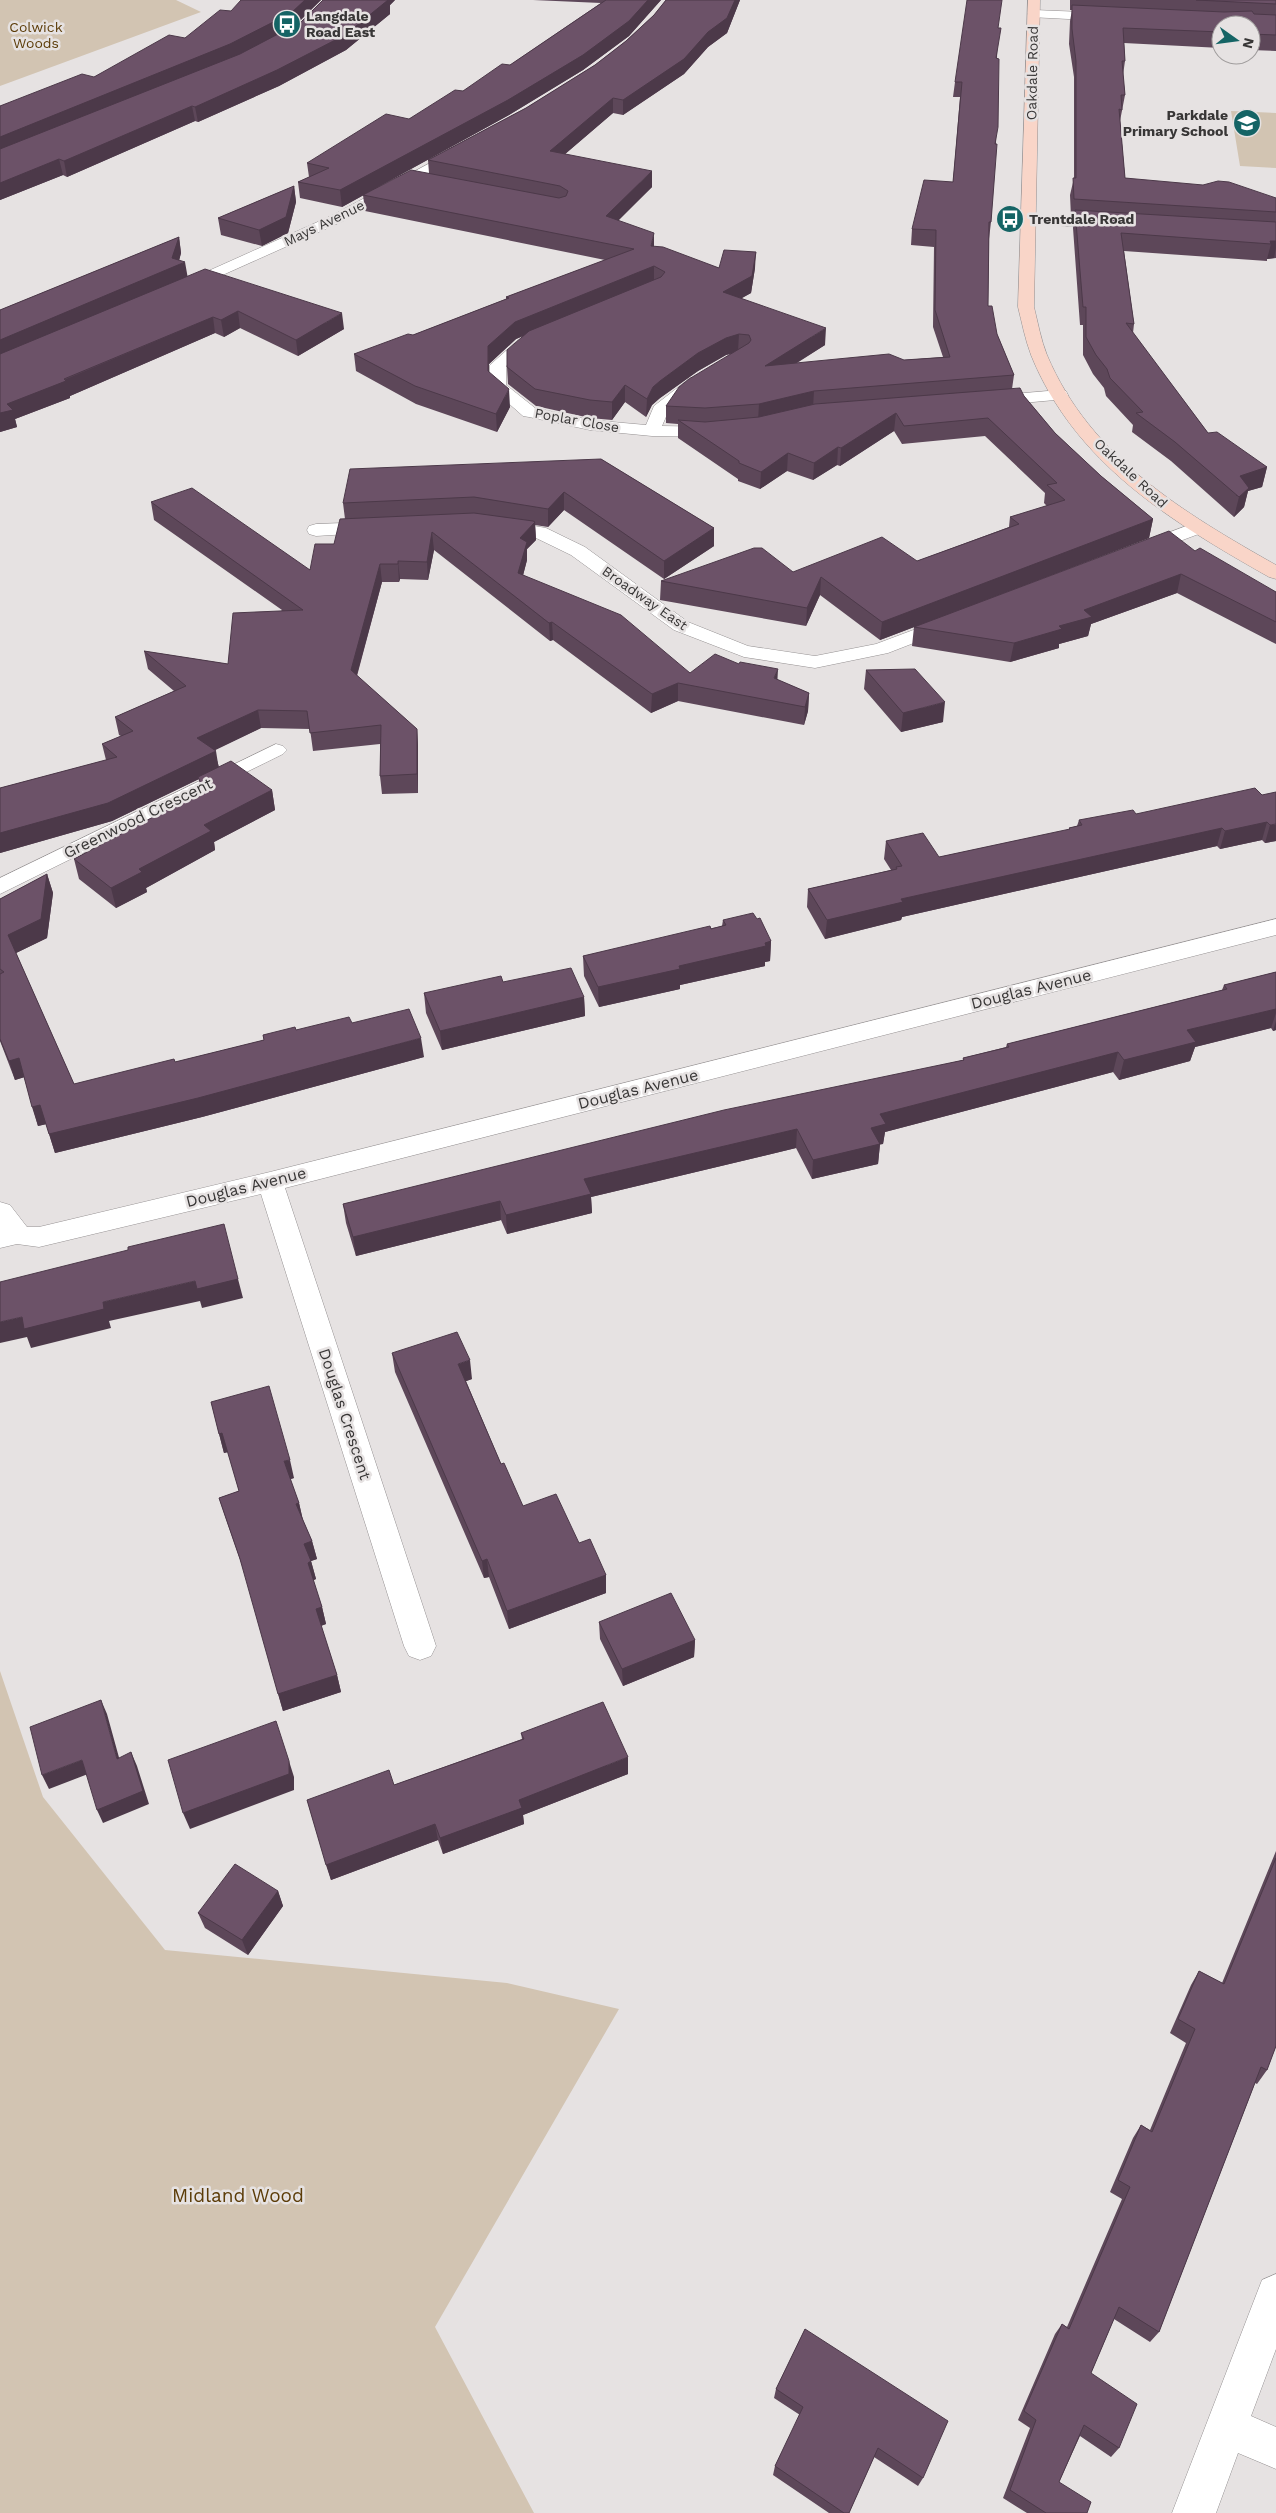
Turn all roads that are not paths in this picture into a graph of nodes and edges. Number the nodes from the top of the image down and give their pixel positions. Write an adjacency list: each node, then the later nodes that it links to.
1 (1034, 7): 2 (street); 6 (street, Oakdale Road)
2 (1121, 18)
3 (476, 142): 4 (street, Mays Avenue)
4 (410, 179): 5 (street); 8 (street, Mays Avenue)
5 (429, 183)
6 (1028, 220): 7 (street); 11 (street, Oakdale Road)
7 (1128, 226)
8 (173, 293)
9 (549, 333): 13 (street, Poplar Close)
10 (708, 375): 13 (street)
11 (1060, 395): 12 (street); 17 (street, Oakdale Road)
12 (971, 402)
13 (652, 431): 14 (street, Poplar Close)
14 (732, 431)
15 (484, 524): 21 (street, Broadway East)
16 (396, 527): 18 (street)
17 (1197, 528): 19 (street); 20 (street, Oakdale Road)
18 (316, 530)
19 (1122, 556)
20 (1276, 573)
21 (964, 617)
22 (276, 750): 23 (street, Greenwood Crescent)
23 (0, 886)
24 (1276, 927): 25 (street, Douglas Avenue)
25 (270, 1182): 27 (street, Douglas Avenue); 28 (street, Douglas Crescent)
26 (0, 1212): 27 (street)
27 (9, 1236)
28 (420, 1646)
29 (1276, 2294): 30 (street)
30 (1228, 2427): 31 (street); 32 (street)
31 (1276, 2448)
32 (1194, 2513)

